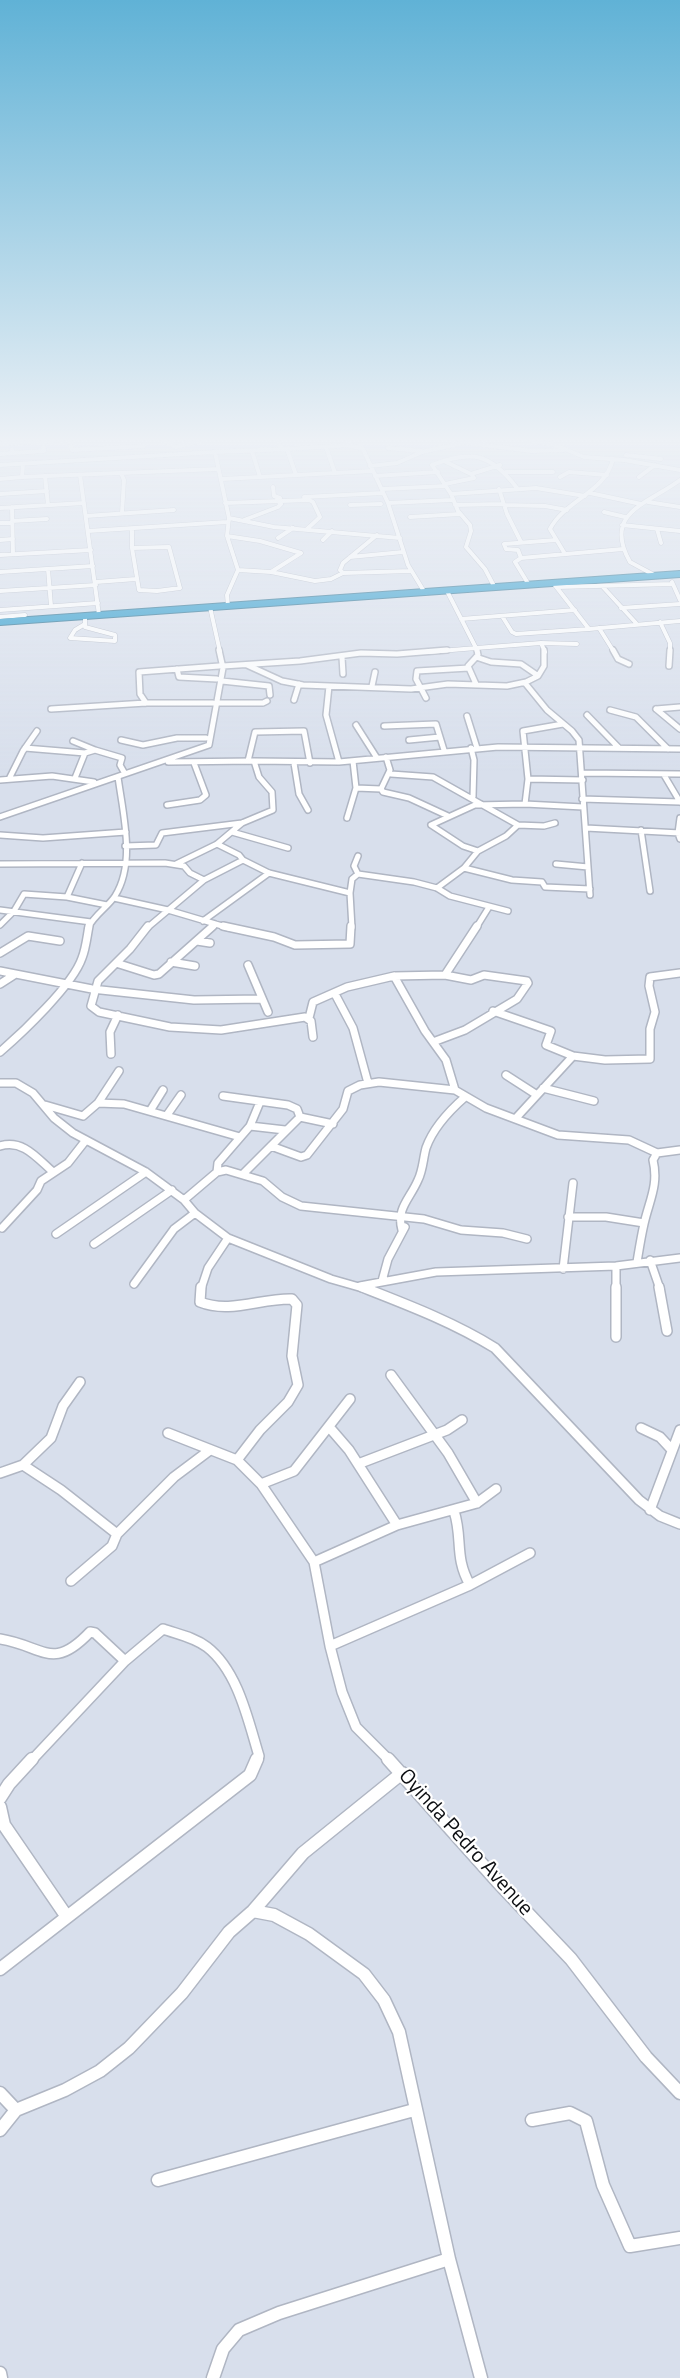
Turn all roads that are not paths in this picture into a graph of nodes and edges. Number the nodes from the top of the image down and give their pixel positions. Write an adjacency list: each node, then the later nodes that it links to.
1 (91, 550): 20 (street)
2 (12, 551): 17 (street)
3 (76, 551): 17 (street)
4 (132, 551): 31 (street)
5 (170, 551): 31 (street)
6 (232, 551): 22 (street)
7 (294, 551): 26 (street)
8 (356, 551): 18 (street)
9 (469, 551): 38 (street)
10 (518, 551): 19 (street)
11 (563, 551): 15 (street)
12 (600, 551): 15 (street)
13 (624, 551): 30 (street)
14 (403, 552): 18 (street); 23 (street)
15 (565, 554): 19 (street)
16 (0, 555): 17 (street)
17 (12, 555): 25 (street)
18 (348, 557): 27 (street)
19 (520, 558): 34 (street)
20 (93, 566): 21 (street); 32 (street)
21 (48, 569): 25 (street); 37 (street)
22 (238, 570): 26 (street); 45 (street)
23 (411, 571): 27 (street); 41 (street)
24 (0, 572): 25 (street)
25 (10, 572)
26 (272, 572): 27 (street)
27 (343, 573)
28 (680, 574): 29 (highway)
29 (668, 575): 30 (highway); 33 (street)
30 (656, 576): 35 (highway)
31 (136, 579): 32 (street)
32 (96, 583): 37 (street); 43 (street)
33 (673, 584): 36 (street); 42 (street)
34 (529, 585): 35 (highway); 38 (highway)
35 (555, 585): 36 (street); 49 (street)
36 (602, 586): 47 (street)
37 (49, 588): 39 (street); 44 (street)
38 (495, 588): 40 (highway)
39 (0, 591)
40 (447, 591): 41 (highway); 54 (street)
41 (425, 593): 45 (highway)
42 (680, 602): 47 (street)
43 (98, 603): 44 (street); 51 (street)
44 (51, 606): 48 (street)
45 (228, 606): 46 (highway)
46 (207, 607): 51 (highway); 69 (street)
47 (621, 608): 59 (street)
48 (0, 610)
49 (575, 610): 52 (street); 61 (street)
50 (25, 615): 55 (street)
51 (99, 615): 56 (highway)
52 (502, 616): 54 (street); 61 (street)
53 (0, 617): 55 (street)
54 (461, 619): 64 (street)
55 (5, 620): 56 (highway)
56 (85, 620): 56 (street)
57 (680, 621): 58 (street)
58 (660, 622): 59 (street); 70 (street)
59 (636, 623): 60 (street)
60 (599, 628): 61 (street); 67 (street)
61 (589, 629)
62 (541, 643): 63 (street); 64 (street); 75 (street)
63 (577, 644)
64 (476, 648): 65 (street); 66 (street)
65 (342, 657): 68 (street); 74 (street)
66 (476, 657): 71 (street); 75 (street)
67 (629, 664)
68 (247, 665): 69 (street); 78 (street)
69 (221, 666): 72 (street); 76 (street)
70 (669, 666)
71 (469, 668): 79 (street); 82 (street)
72 (177, 669): 76 (street); 87 (street)
73 (375, 672): 81 (street)
74 (343, 674)
75 (537, 675): 77 (street)
76 (219, 680): 83 (street); 88 (street)
77 (525, 683): 79 (street); 94 (street)
78 (299, 684): 80 (street); 85 (street)
79 (476, 684): 82 (street)
80 (328, 686): 81 (street); 121 (street)
81 (372, 687): 82 (street)
82 (420, 689): 84 (street)
83 (270, 695)
84 (426, 698)
85 (294, 700)
86 (267, 701): 88 (street)
87 (146, 703): 88 (street); 90 (street)
88 (215, 703): 99 (street); 120 (street)
89 (680, 707): 97 (street)
90 (51, 709)
91 (610, 710): 110 (street)
92 (587, 715): 109 (street)
93 (467, 717): 108 (street)
94 (563, 724): 105 (street); 106 (street)
95 (356, 725): 117 (street)
96 (384, 726): 100 (street)
97 (680, 729)
98 (37, 731): 107 (street)
99 (206, 738): 104 (street); 125 (street)
100 (440, 738): 102 (street); 113 (street)
101 (121, 740): 104 (street)
102 (409, 740)
103 (73, 741): 112 (street)
104 (137, 746): 116 (street)
105 (524, 746): 106 (street); 108 (street); 133 (street)
106 (580, 746): 109 (street); 130 (street)
107 (25, 748): 114 (street); 132 (street)
108 (474, 748): 113 (street); 138 (street)
109 (619, 748): 110 (street)
110 (668, 748): 111 (street)
111 (680, 749)
112 (95, 750): 114 (street); 116 (street)
113 (444, 750): 115 (street)
114 (85, 753): 131 (street)
115 (386, 757): 117 (street); 126 (street)
116 (122, 758): 125 (street)
117 (376, 758): 119 (street)
118 (251, 761): 122 (street); 123 (street); 124 (street); 151 (street)
119 (352, 761): 121 (street); 136 (street)
120 (163, 762): 122 (street); 129 (street)
121 (339, 762): 124 (street)
122 (194, 763): 143 (street)
123 (294, 763): 124 (street); 146 (street)
124 (310, 763)
125 (124, 771): 135 (street)
126 (391, 774): 137 (street); 138 (street)
127 (680, 774): 128 (street)
128 (664, 775): 130 (street); 140 (street)
129 (118, 777): 147 (street); 157 (street)
130 (582, 777): 133 (street); 139 (street)
131 (75, 778): 132 (street); 135 (street)
132 (9, 779): 134 (street)
133 (528, 779): 142 (street)
134 (0, 780)
135 (94, 782): 147 (street)
136 (356, 788): 137 (street); 149 (street)
137 (381, 789): 148 (street)
138 (473, 797): 141 (street)
139 (582, 799): 140 (street); 145 (street)
140 (680, 802)
141 (478, 804): 144 (street); 148 (street)
142 (525, 804): 144 (street); 145 (street)
143 (167, 805)
144 (488, 806): 153 (street)
145 (583, 807): 154 (street)
146 (308, 810)
147 (0, 815)
148 (448, 816): 163 (street)
149 (347, 818)
150 (680, 818): 159 (street)
151 (242, 822): 156 (street); 161 (street)
152 (555, 823): 153 (street)
153 (518, 825): 163 (street)
154 (586, 828): 155 (street); 171 (street)
155 (641, 830): 159 (street); 177 (street)
156 (232, 831): 160 (street); 162 (street)
157 (126, 832): 158 (street); 161 (street)
158 (0, 835)
159 (679, 835)
160 (216, 844): 165 (street); 169 (street)
161 (125, 846): 168 (street)
162 (288, 848)
163 (478, 851): 172 (street)
164 (358, 856): 174 (street)
165 (243, 860): 173 (street); 175 (street)
166 (82, 863): 167 (street); 168 (street); 179 (street)
167 (0, 864)
168 (126, 864): 169 (street); 180 (street)
169 (176, 864): 175 (street)
170 (556, 864): 171 (street)
171 (588, 867): 172 (street)
172 (464, 868): 176 (street)
173 (269, 873): 178 (street); 187 (street)
174 (358, 874): 176 (street); 178 (street)
175 (204, 880): 184 (street)
176 (437, 888): 182 (street)
177 (650, 891)
178 (350, 893): 189 (street)
179 (67, 897): 181 (street); 185 (street)
180 (114, 898): 181 (street); 184 (street)
181 (107, 905): 188 (street)
182 (489, 908): 186 (street); 202 (street)
183 (0, 910): 185 (street)
184 (168, 910): 187 (street); 196 (street)
185 (14, 911): 188 (street); 190 (street)
186 (508, 911)
187 (203, 921): 189 (street)
188 (92, 922): 205 (street)
189 (215, 924): 192 (street)
190 (0, 925)
191 (60, 941): 194 (street)
192 (198, 941): 193 (street); 195 (street)
193 (210, 944)
194 (0, 953)
195 (171, 962): 196 (street); 198 (street)
196 (116, 963): 206 (street)
197 (248, 965): 208 (street)
198 (195, 966)
199 (0, 971): 201 (street)
200 (680, 973): 218 (street)
201 (14, 975): 204 (street); 205 (street)
202 (445, 975): 203 (street); 209 (street)
203 (394, 976): 207 (street); 214 (street)
204 (0, 984)
205 (62, 985): 206 (street); 215 (street)
206 (92, 990): 208 (street); 211 (street)
207 (334, 994): 212 (street); 222 (street)
208 (261, 999): 210 (street)
209 (494, 1011): 214 (street); 218 (street)
210 (268, 1012)
211 (118, 1015): 212 (street); 217 (street)
212 (309, 1018): 213 (street)
213 (313, 1037)
214 (433, 1042): 225 (street)
215 (4, 1044): 216 (street)
216 (0, 1052)
217 (111, 1054)
218 (573, 1056): 223 (street)
219 (119, 1071): 232 (street)
220 (506, 1075): 227 (street)
221 (0, 1083): 233 (street)
222 (368, 1083): 225 (street); 238 (street)
223 (543, 1088): 227 (street); 230 (street)
224 (163, 1090): 234 (street)
225 (455, 1090): 229 (street)
226 (181, 1095): 235 (street)
227 (537, 1095): 237 (street)
228 (223, 1096): 231 (street)
229 (465, 1097): 237 (street); 256 (street)
230 (594, 1101)
231 (260, 1102): 236 (street); 239 (street)
232 (98, 1103): 233 (street); 234 (street)
233 (45, 1105): 242 (street)
234 (150, 1111): 235 (street)
235 (167, 1115): 241 (street)
236 (301, 1115): 238 (street); 240 (street)
237 (516, 1118): 246 (street)
238 (333, 1124): 244 (street)
239 (250, 1126): 240 (street); 241 (street)
240 (285, 1130): 244 (street)
241 (240, 1137): 247 (street)
242 (86, 1140): 248 (street); 249 (street)
243 (0, 1146): 248 (street)
244 (271, 1146): 250 (street)
245 (680, 1150): 246 (street)
246 (657, 1153): 258 (street)
247 (219, 1170): 250 (street); 253 (street)
248 (52, 1172): 259 (street)
249 (146, 1172): 252 (street); 261 (street)
250 (243, 1174): 256 (street)
251 (573, 1183): 255 (street)
252 (172, 1190): 253 (street); 265 (street)
253 (184, 1200): 254 (street)
254 (195, 1213): 262 (street); 273 (street)
255 (568, 1217): 258 (street); 271 (street)
256 (398, 1218): 257 (street); 260 (street)
257 (411, 1219): 260 (street); 263 (street)
258 (644, 1223): 264 (street)
259 (2, 1228)
260 (402, 1230): 272 (street)
261 (56, 1234)
262 (228, 1238): 274 (street); 289 (street)
263 (527, 1239)
264 (640, 1241): 266 (street); 269 (street)
265 (94, 1244)
266 (648, 1247)
267 (680, 1258): 268 (street)
268 (650, 1260): 269 (street); 275 (street)
269 (637, 1262): 270 (street)
270 (616, 1266): 271 (street); 276 (street)
271 (563, 1269): 272 (street)
272 (382, 1281): 274 (street)
273 (134, 1284)
274 (359, 1286): 297 (street)
275 (667, 1331)
276 (616, 1337)
277 (391, 1375): 285 (street)
278 (80, 1382): 291 (street)
279 (350, 1399): 281 (street)
280 (462, 1420): 285 (street)
281 (330, 1428): 290 (street); 293 (street)
282 (641, 1428): 288 (street)
283 (680, 1430): 286 (street)
284 (168, 1433): 287 (street)
285 (435, 1434): 290 (street); 295 (street)
286 (678, 1438): 288 (street)
287 (210, 1450): 289 (street); 300 (street)
288 (672, 1450): 297 (street)
289 (237, 1460): 293 (street)
290 (358, 1464): 299 (street)
291 (22, 1465): 292 (street); 300 (street)
292 (0, 1473)
293 (261, 1484): 302 (street)
294 (496, 1489): 295 (street)
295 (477, 1503): 296 (street)
296 (454, 1510): 299 (street); 304 (street)
297 (650, 1510): 298 (street)
298 (680, 1524)
299 (397, 1526): 302 (street)
300 (117, 1534): 303 (street)
301 (530, 1553): 304 (street)
302 (314, 1562): 306 (street, Oyinda Pedro Avenue)
303 (72, 1581)
304 (470, 1585): 306 (street)
305 (0, 1639): 307 (street)
306 (330, 1646): 308 (street, Oyinda Pedro Avenue)
307 (125, 1661): 309 (street); 312 (street)
308 (402, 1773): 311 (street); 315 (street, Oyinda Pedro Avenue)
309 (0, 1798)
310 (0, 1807): 312 (street)
311 (253, 1911): 316 (street); 317 (street)
312 (67, 1917): 313 (street)
313 (0, 1969)
314 (0, 2093): 316 (street)
315 (680, 2093)
316 (16, 2110): 319 (street)
317 (414, 2110): 320 (street); 322 (street)
318 (532, 2120): 321 (street)
319 (0, 2130)
320 (158, 2180)
321 (680, 2238)
322 (449, 2259): 325 (street); 326 (street)
323 (0, 2373): 324 (street)
324 (2, 2378)
325 (213, 2378)
326 (481, 2378)

